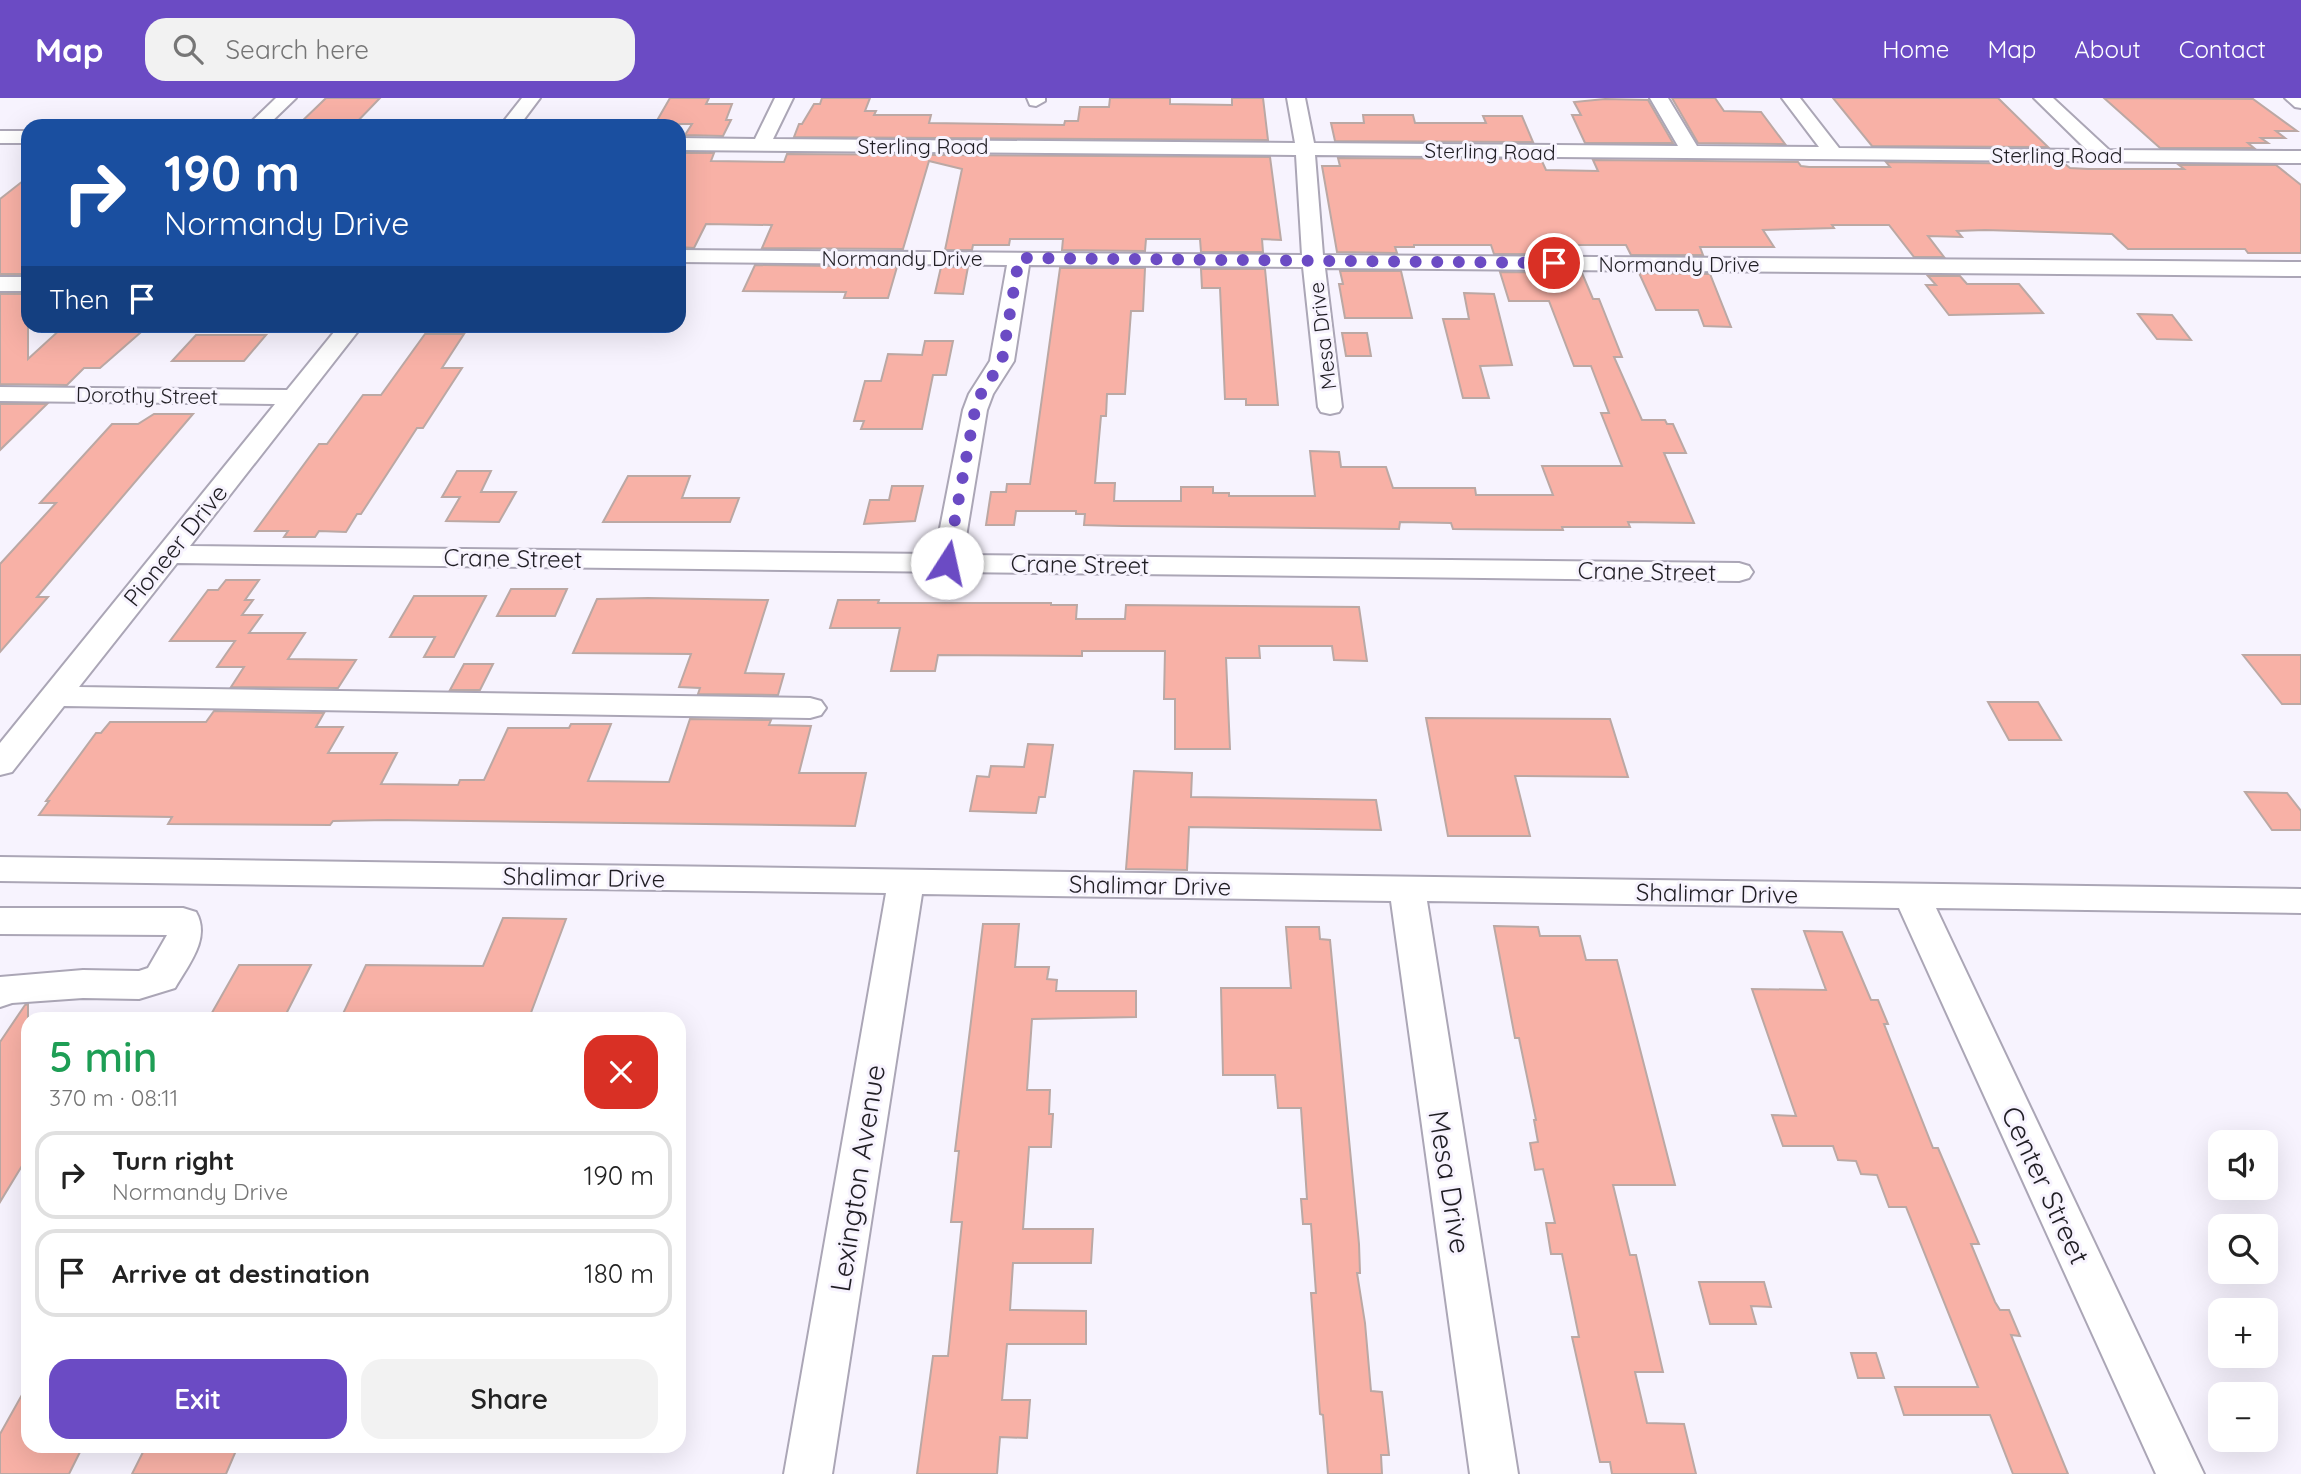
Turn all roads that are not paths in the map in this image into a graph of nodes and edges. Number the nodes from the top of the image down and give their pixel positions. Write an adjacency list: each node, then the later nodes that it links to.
1 (286, 98): 10 (street)
2 (531, 98): 11 (street)
3 (784, 98): 15 (street)
4 (1296, 98): 16 (street, Mesa Drive)
5 (1658, 98): 17 (street)
6 (1791, 98): 18 (street)
7 (2043, 98): 19 (street)
8 (2294, 98): 9 (street)
9 (2301, 103)
10 (264, 119)
11 (514, 119)
12 (0, 137): 13 (street)
13 (21, 137)
14 (686, 144): 15 (street, Sterling Road)
15 (761, 145): 16 (street, Sterling Road)
16 (1306, 148): 17 (street, Sterling Road); 23 (street, Mesa Drive)
17 (1691, 152): 18 (street, Sterling Road)
18 (1833, 153): 19 (street, Sterling Road)
19 (2105, 156): 20 (street, Sterling Road)
20 (2301, 157)
21 (686, 256): 22 (street, Normandy Drive)
22 (1019, 258): 23 (street, Normandy Drive); 32 (street)
23 (1313, 261): 24 (street, Normandy Drive); 30 (street, Mesa Drive)
24 (2301, 269)
25 (0, 284): 26 (street)
26 (21, 284)
27 (345, 333): 29 (street, Pioneer Drive)
28 (0, 394): 29 (street, Dorothy Street)
29 (293, 397): 31 (street, Pioneer Drive)
30 (1330, 407)
31 (168, 554): 32 (street, Crane Street); 34 (street, Pioneer Drive)
32 (947, 563): 33 (street, Crane Street)
33 (1739, 572)
34 (54, 696): 35 (street); 36 (street, Pioneer Drive)
35 (810, 708)
36 (0, 765)
37 (0, 869): 38 (street, Shalimar Drive)
38 (203, 872): 39 (street, Shalimar Drive); 44 (street)
39 (906, 882): 40 (street, Shalimar Drive); 46 (street, Lexington Avenue)
40 (1407, 889): 41 (street, Shalimar Drive); 47 (street, Mesa Drive)
41 (1912, 896): 42 (street, Shalimar Drive); 48 (street, Center Street)
42 (2301, 901)
43 (0, 921): 44 (street)
44 (183, 921): 45 (street)
45 (0, 993)
46 (808, 1474)
47 (1494, 1474)
48 (2180, 1474)

